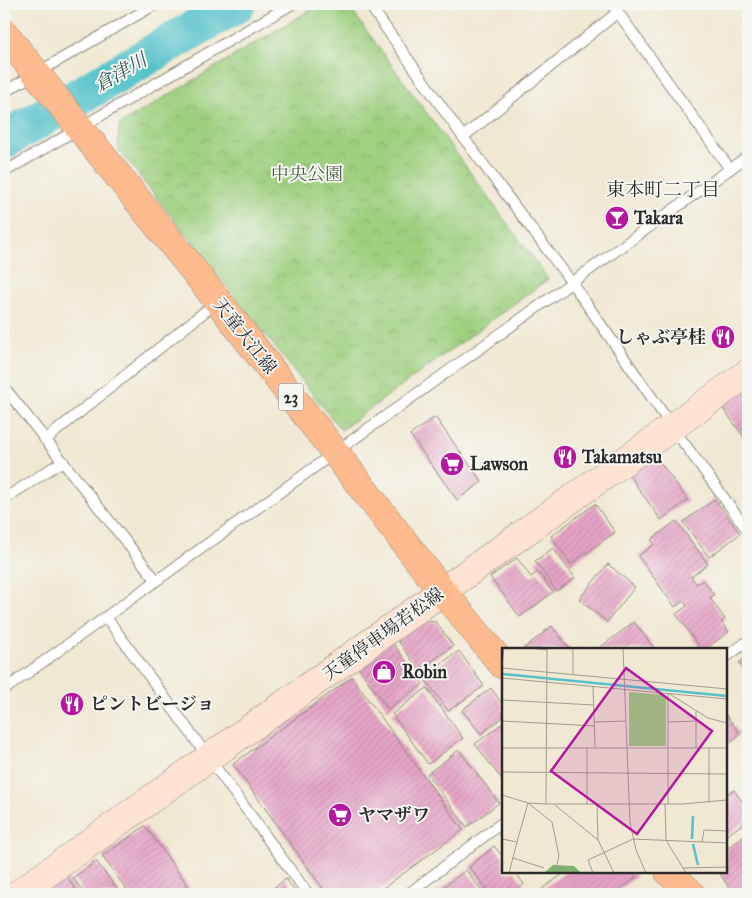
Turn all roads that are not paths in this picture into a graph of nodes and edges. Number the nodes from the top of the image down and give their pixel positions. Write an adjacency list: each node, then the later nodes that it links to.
1 (156, 4): 6 (lane)
2 (292, 4): 8 (lane)
3 (369, 4): 9 (lane)
4 (615, 8): 9 (lane); 11 (lane)
5 (4, 33): 6 (main road, 天童大江線 / 23)
6 (39, 79): 7 (lane); 8 (main road, 天童大江線 / 23)
7 (4, 92)
8 (80, 128): 12 (lane); 14 (main road, 天童大江線 / 23)
9 (462, 137): 13 (lane)
10 (748, 156): 11 (lane)
11 (730, 169): 13 (lane)
12 (4, 172)
13 (572, 283): 17 (lane); 19 (lane)
14 (218, 301): 18 (lane); 19 (main road, 天童大江線 / 23)
15 (748, 373): 17 (main road, 天童停車場若松線)
16 (4, 387): 18 (lane)
17 (673, 428): 22 (lane); 24 (main road, 天童停車場若松線)
18 (45, 440): 20 (lane)
19 (334, 452): 23 (lane); 24 (main road, 天童大江線 / 23)
20 (62, 461): 21 (lane); 23 (lane)
21 (4, 500)
22 (748, 531)
23 (156, 580): 25 (lane)
24 (442, 591): 28 (main road, 天童大江線 / 23); 30 (main road, 天童停車場若松線)
25 (106, 617): 29 (lane); 30 (lane)
26 (748, 641): 27 (lane)
27 (727, 657)
28 (502, 664)
29 (4, 690)
30 (209, 758): 33 (main road, 天童停車場若松線); 34 (lane)
31 (502, 823): 35 (lane)
32 (670, 873): 36 (main road)
33 (18, 894)
34 (308, 894)
35 (408, 894)
36 (690, 894)

